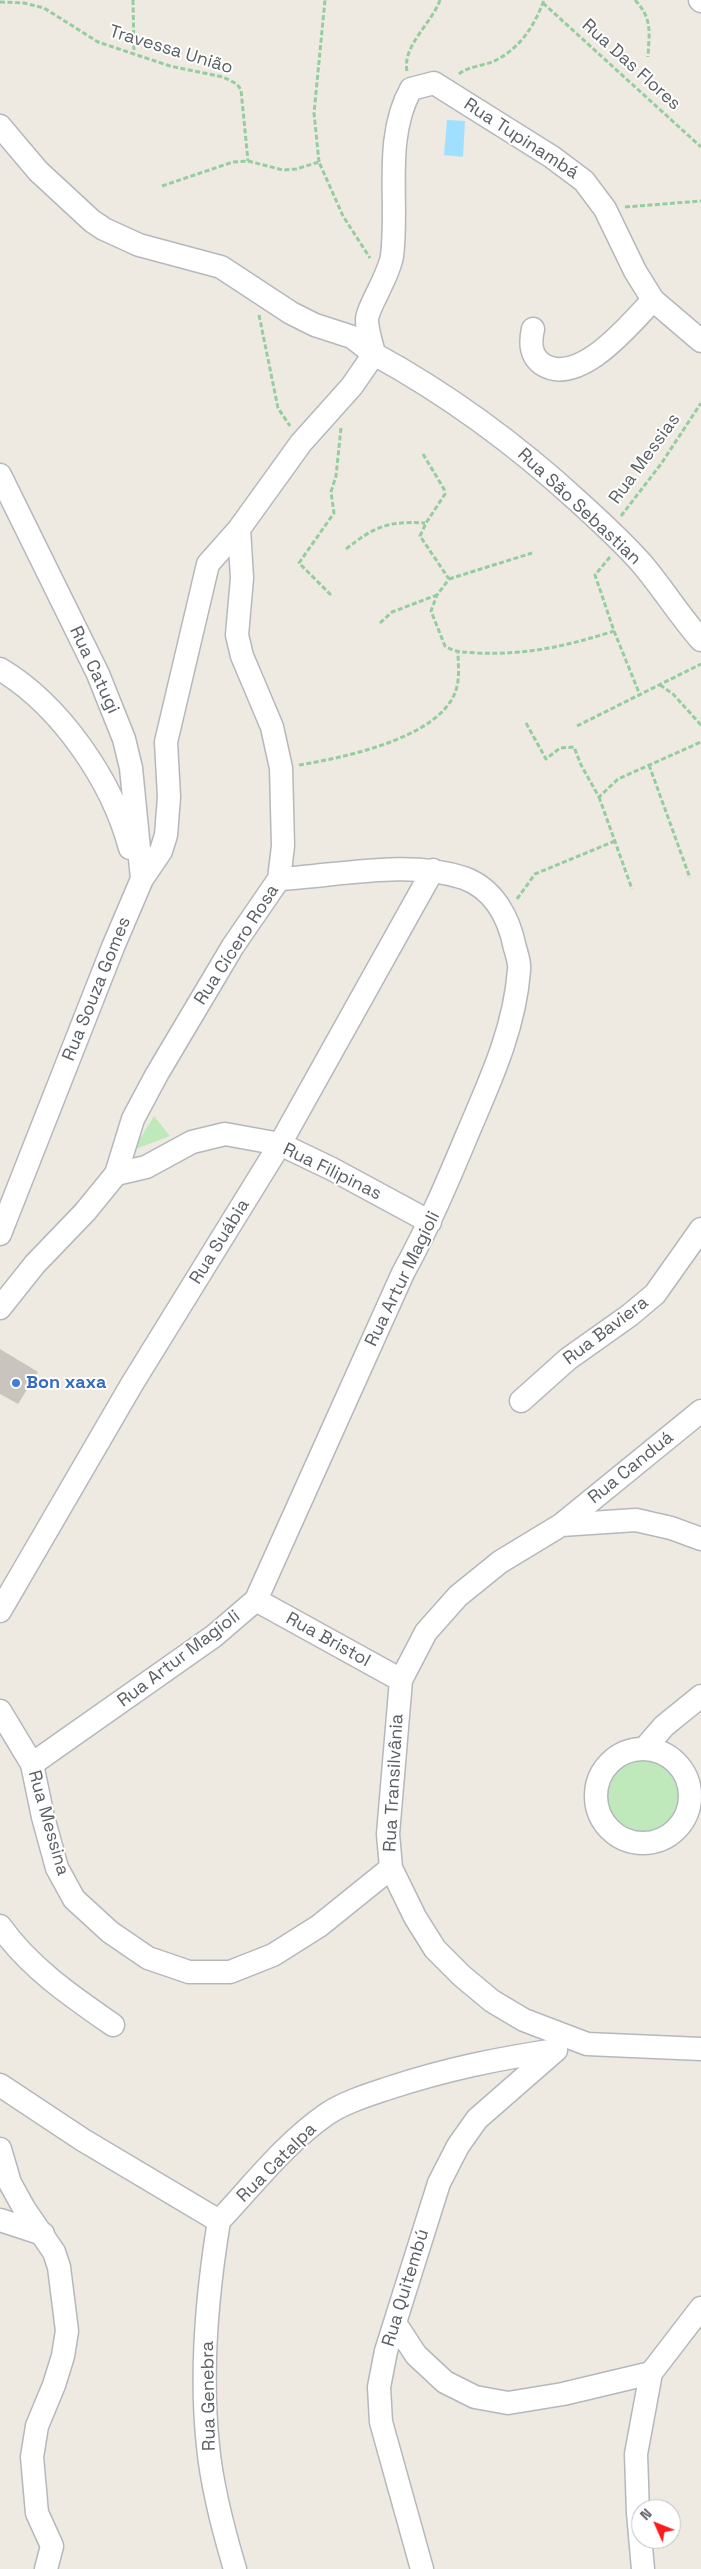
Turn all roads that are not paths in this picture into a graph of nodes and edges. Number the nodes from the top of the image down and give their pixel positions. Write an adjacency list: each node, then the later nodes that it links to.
1 (0, 126): 5 (street, Rua São Sebastian)
2 (653, 300): 3 (street); 4 (street, Rua Tupinambá); 5 (street, Rua Tupinambá)
3 (533, 329)
4 (701, 341)
5 (374, 354): 7 (street, Rua Souza Gomes); 8 (street, Rua São Sebastian)
6 (0, 475): 12 (street, Rua Catugi)
7 (240, 529): 11 (street, Rua Cícero Rosa); 12 (street, Rua Souza Gomes)
8 (701, 640)
9 (0, 668): 12 (street)
10 (433, 870): 11 (street, Rua Artur Magioli); 13 (street, Rua Suábia); 15 (street, Rua Artur Magioli)
11 (279, 879): 14 (street, Rua Cícero Rosa)
12 (142, 880): 17 (street, Rua Souza Gomes)
13 (280, 1144): 14 (street, Rua Filipinas); 15 (street, Rua Filipinas); 24 (street, Rua Suábia)
14 (116, 1174): 18 (street, Rua Cícero Rosa)
15 (430, 1222): 23 (street, Rua Artur Magioli)
16 (701, 1229): 19 (street, Rua Baviera)
17 (0, 1234)
18 (0, 1308)
19 (520, 1401)
20 (701, 1411): 21 (street, Rua Canduá)
21 (561, 1525): 22 (street, Rua Transilvânia); 25 (street, Rua Transilvânia)
22 (701, 1539)
23 (256, 1600): 25 (street, Rua Bristol); 29 (street, Rua Artur Magioli)
24 (0, 1610)
25 (401, 1680): 30 (street, Rua Transilvânia)
26 (701, 1696): 28 (street)
27 (0, 1711): 29 (street, Rua Messina)
28 (645, 1748): 28 (street)
29 (32, 1764): 30 (street, Rua Messina)
30 (391, 1868): 33 (street, Rua Transilvânia)
31 (0, 1926): 32 (street)
32 (113, 2025)
33 (587, 2044): 34 (street, Rua Transilvânia); 35 (street, Rua Catalpa)
34 (701, 2048)
35 (556, 2050): 39 (street, Rua Catalpa); 42 (street, Rua Quitembú)
36 (1, 2092): 39 (street)
37 (0, 2149): 40 (street)
38 (0, 2220): 40 (street)
39 (219, 2221): 45 (street, Rua Genebra)
40 (44, 2234): 44 (street)
41 (701, 2308): 43 (street)
42 (396, 2322): 43 (street); 46 (street, Rua Quitembú)
43 (651, 2373): 47 (street)
44 (46, 2569)
45 (235, 2569)
46 (422, 2569)
47 (644, 2569)

